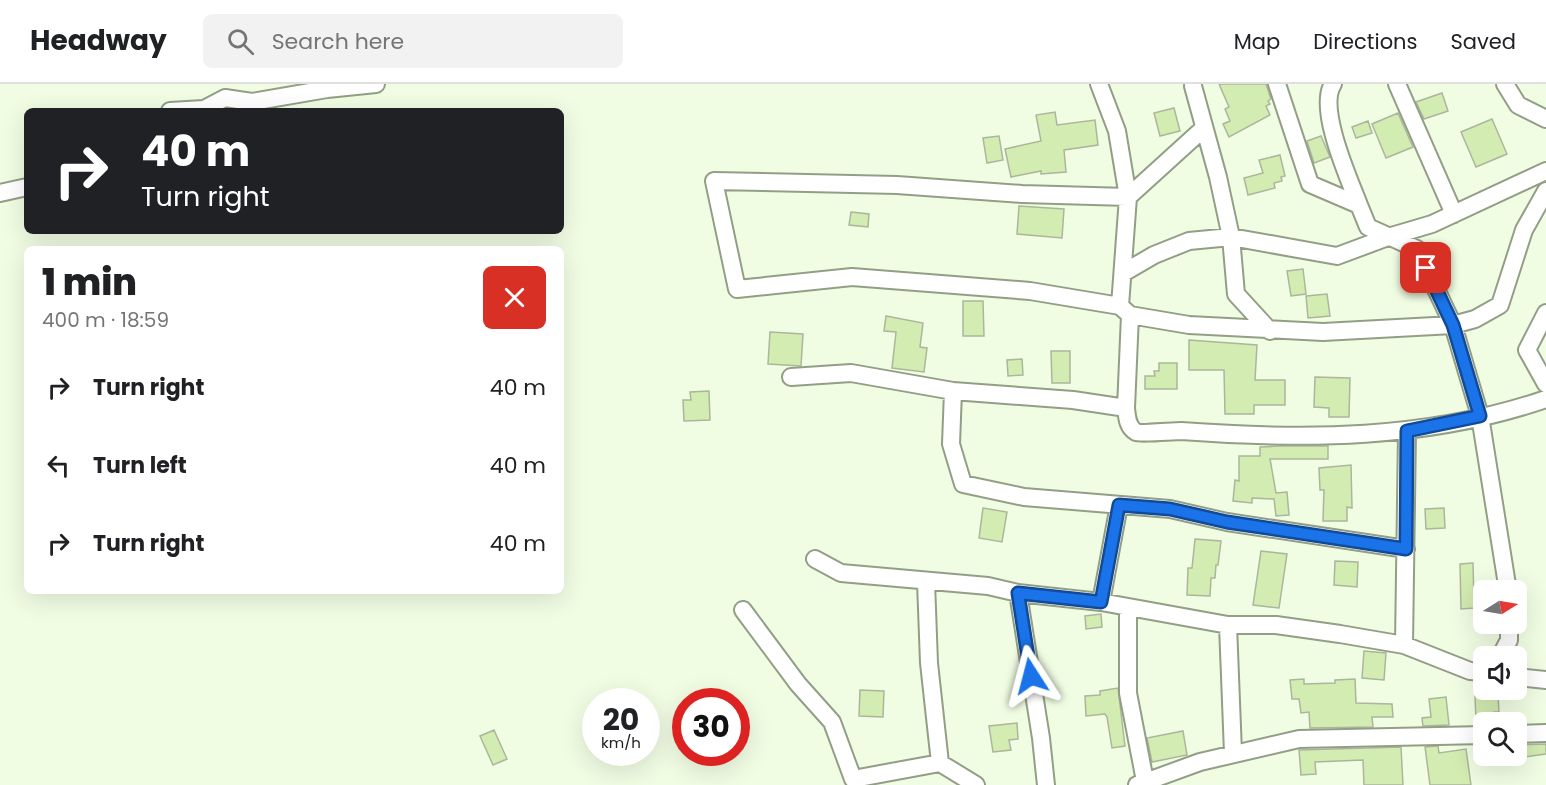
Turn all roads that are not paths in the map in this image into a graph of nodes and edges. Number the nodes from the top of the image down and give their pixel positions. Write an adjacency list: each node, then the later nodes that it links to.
1 (376, 84): 8 (street)
2 (1099, 84): 15 (street)
3 (1277, 84): 16 (street)
4 (1333, 84): 16 (street)
5 (1397, 84): 17 (street)
6 (1505, 84): 9 (street)
7 (1192, 86): 10 (street)
8 (206, 108)
9 (1546, 119)
10 (1204, 128): 15 (street); 18 (street)
11 (1546, 171): 17 (street)
12 (24, 188): 14 (street)
13 (1546, 191): 23 (street)
14 (0, 193)
15 (1128, 197): 20 (street); 21 (street)
16 (1359, 205): 19 (street)
17 (1454, 214): 19 (street)
18 (1232, 237): 19 (street); 20 (street); 24 (street)
19 (1388, 237): 23 (street)
20 (1123, 273): 21 (street)
21 (1125, 311): 24 (street); 29 (street)
22 (1546, 313): 26 (street)
23 (1453, 325): 24 (street); 30 (street)
24 (1270, 331)
25 (791, 377): 27 (street)
26 (1546, 384)
27 (952, 391): 29 (street); 32 (street)
28 (1546, 399): 30 (street)
29 (1126, 408): 31 (street)
30 (1480, 416): 31 (street); 35 (street)
31 (1407, 431): 33 (street)
32 (1119, 505): 33 (street); 38 (street)
33 (1406, 549): 42 (street)
34 (814, 559): 36 (street)
35 (1506, 580)
36 (926, 582): 37 (street); 50 (street)
37 (1018, 593): 38 (street); 53 (street)
38 (1101, 602): 39 (street)
39 (1128, 608): 41 (street); 51 (street)
40 (743, 610): 50 (street)
41 (1228, 625): 42 (street); 49 (street)
42 (1404, 645): 43 (street)
43 (1473, 671)
44 (1527, 678): 45 (street)
45 (1546, 680)
46 (1546, 733): 47 (street)
47 (1527, 734)
48 (1473, 735): 49 (street)
49 (1233, 753): 51 (street)
50 (940, 763): 52 (street)
51 (1141, 783)
52 (976, 785)
53 (1046, 785)

